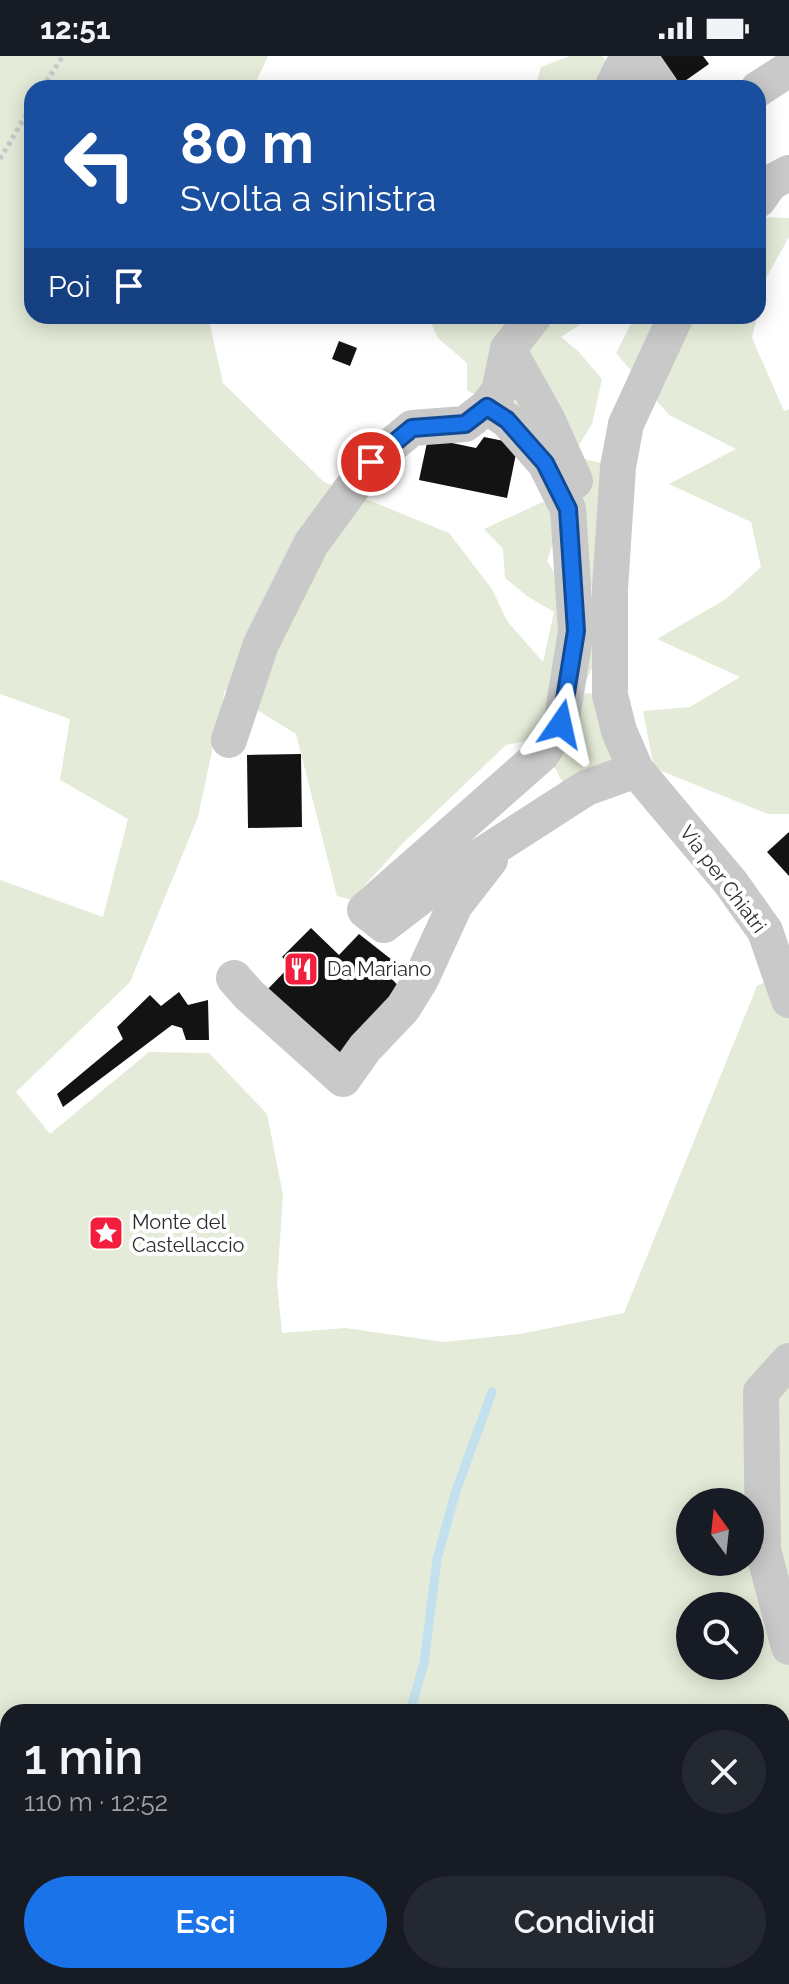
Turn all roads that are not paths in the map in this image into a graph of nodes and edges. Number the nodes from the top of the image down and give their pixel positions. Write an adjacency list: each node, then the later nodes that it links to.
1 (633, 56): 3 (street); 4 (street); 5 (street)
2 (789, 69): 6 (street)
3 (617, 80)
4 (634, 80)
5 (654, 80)
6 (766, 84)
7 (789, 173): 8 (street)
8 (766, 189)
9 (528, 324): 11 (street)
10 (672, 324): 13 (street)
11 (508, 349): 12 (street); 13 (street)
12 (487, 407): 14 (street); 17 (street)
13 (610, 605): 15 (street, Via per Chiatri)
14 (229, 740)
15 (636, 770): 16 (street); 17 (street); 19 (street, Via per Chiatri)
16 (606, 811)
17 (513, 835): 18 (street)
18 (234, 978)
19 (789, 1000)
20 (789, 1361): 21 (street)
21 (789, 1647)

